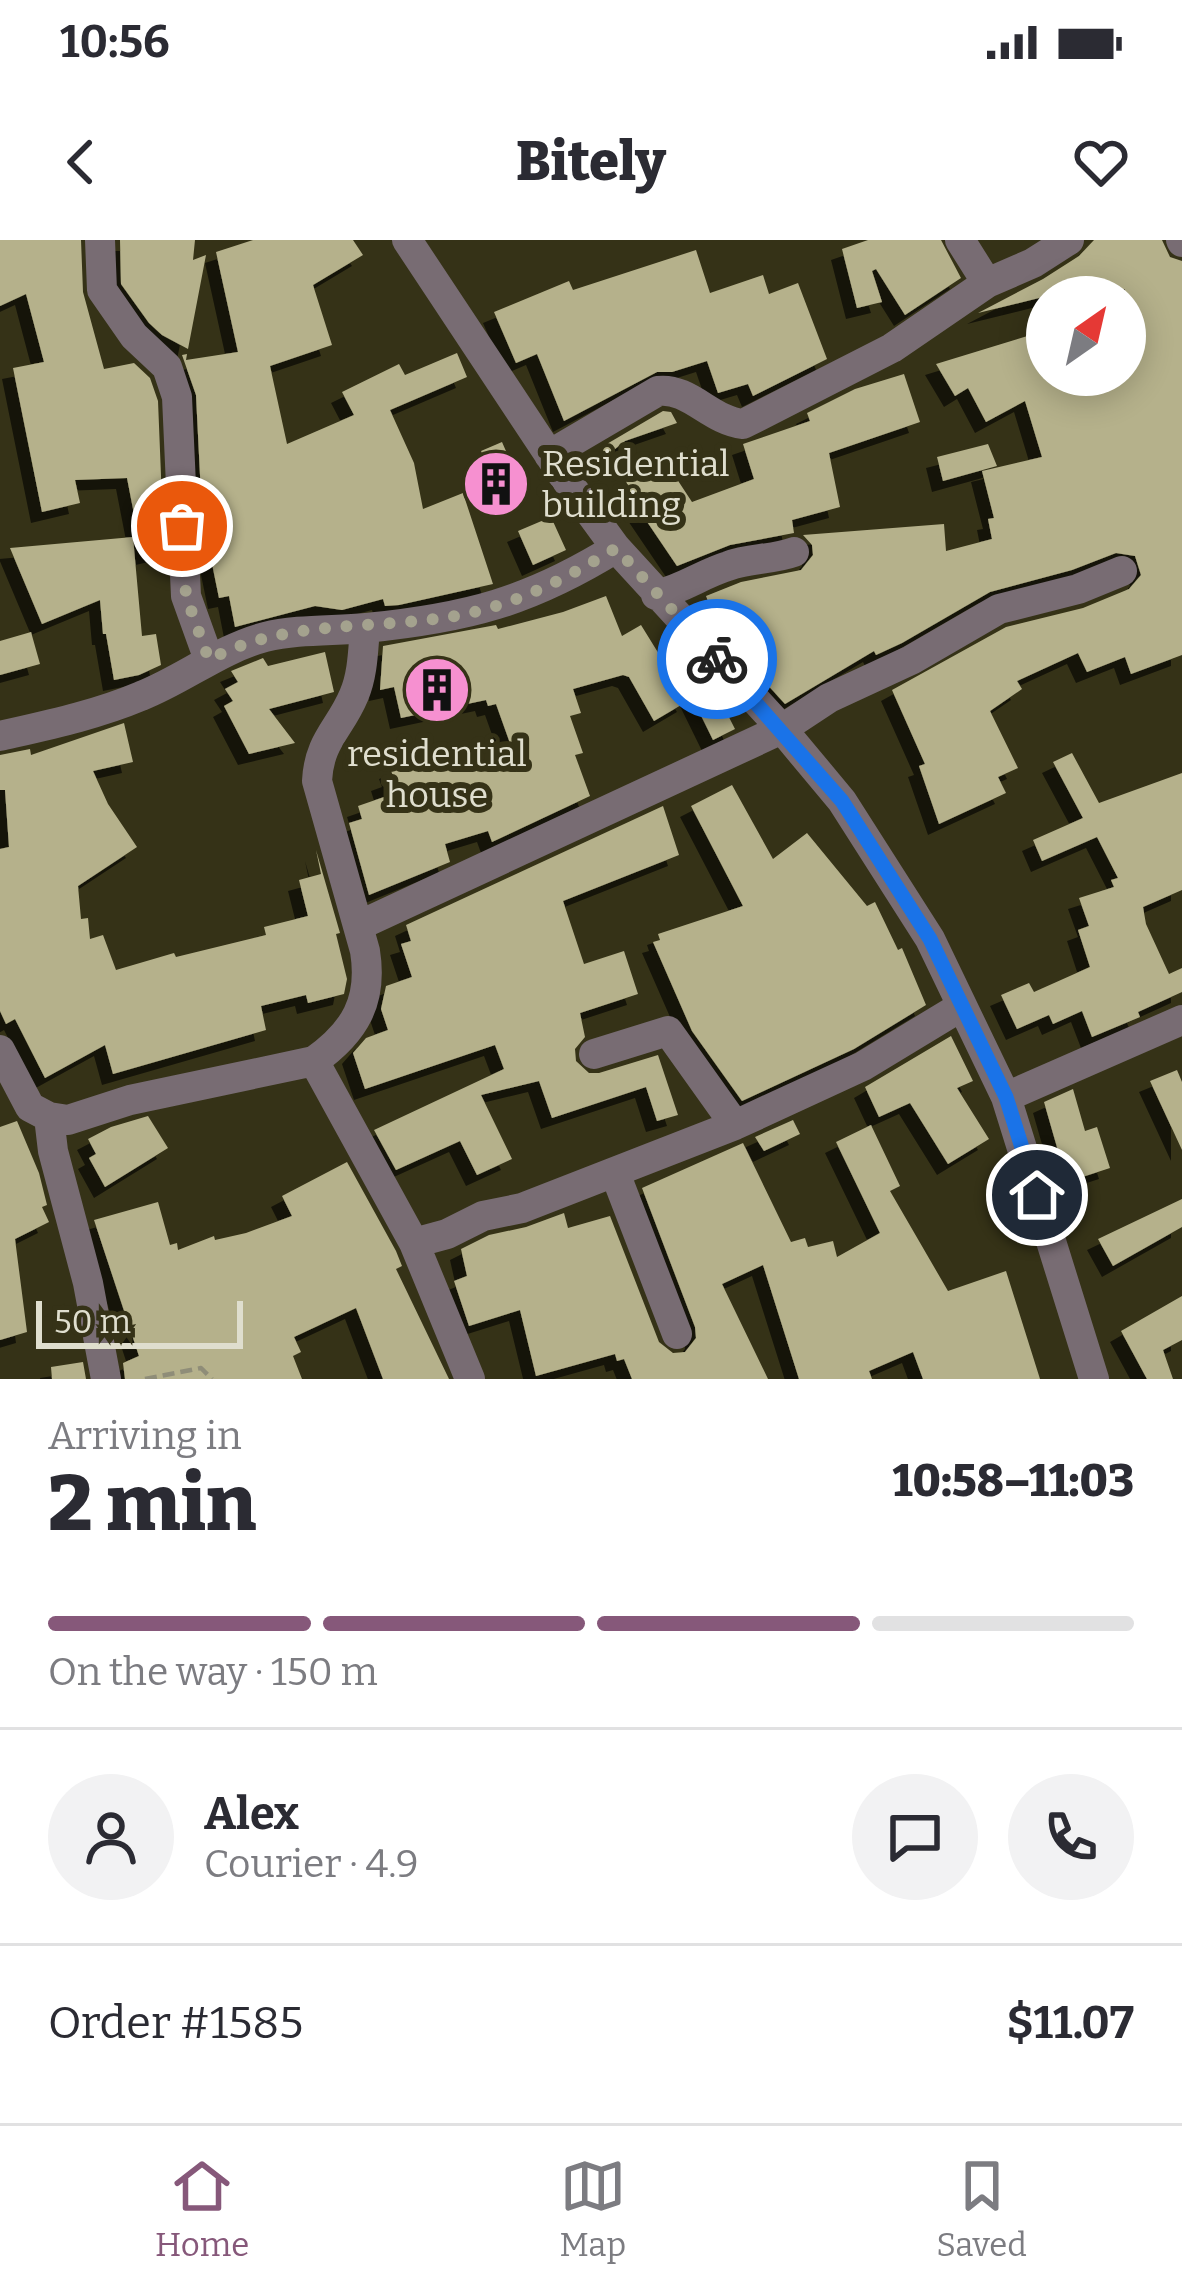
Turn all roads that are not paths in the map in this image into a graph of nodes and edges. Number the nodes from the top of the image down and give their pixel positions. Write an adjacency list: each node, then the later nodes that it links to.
1 (100, 240): 12 (street)
2 (407, 240): 6 (street)
3 (960, 240): 5 (street)
4 (1069, 240): 5 (street)
5 (987, 283): 6 (street)
6 (549, 455): 7 (street)
7 (616, 548): 10 (street); 11 (street)
8 (794, 552): 10 (street)
9 (1122, 572): 13 (street)
10 (656, 595): 13 (street)
11 (365, 628): 12 (street); 15 (street)
12 (209, 660): 14 (street)
13 (782, 729): 15 (street); 16 (street)
14 (0, 736)
15 (358, 926): 20 (street)
16 (962, 1006): 21 (street); 23 (street)
17 (1182, 1021): 21 (street)
18 (0, 1050): 22 (street)
19 (594, 1054): 23 (street)
20 (314, 1061): 22 (street); 25 (street)
21 (1006, 1097): 29 (street)
22 (49, 1117): 27 (street)
23 (735, 1125): 24 (street)
24 (615, 1173): 25 (street); 26 (street)
25 (414, 1243): 28 (street)
26 (676, 1334)
27 (106, 1379)
28 (470, 1379)
29 (1094, 1379)

